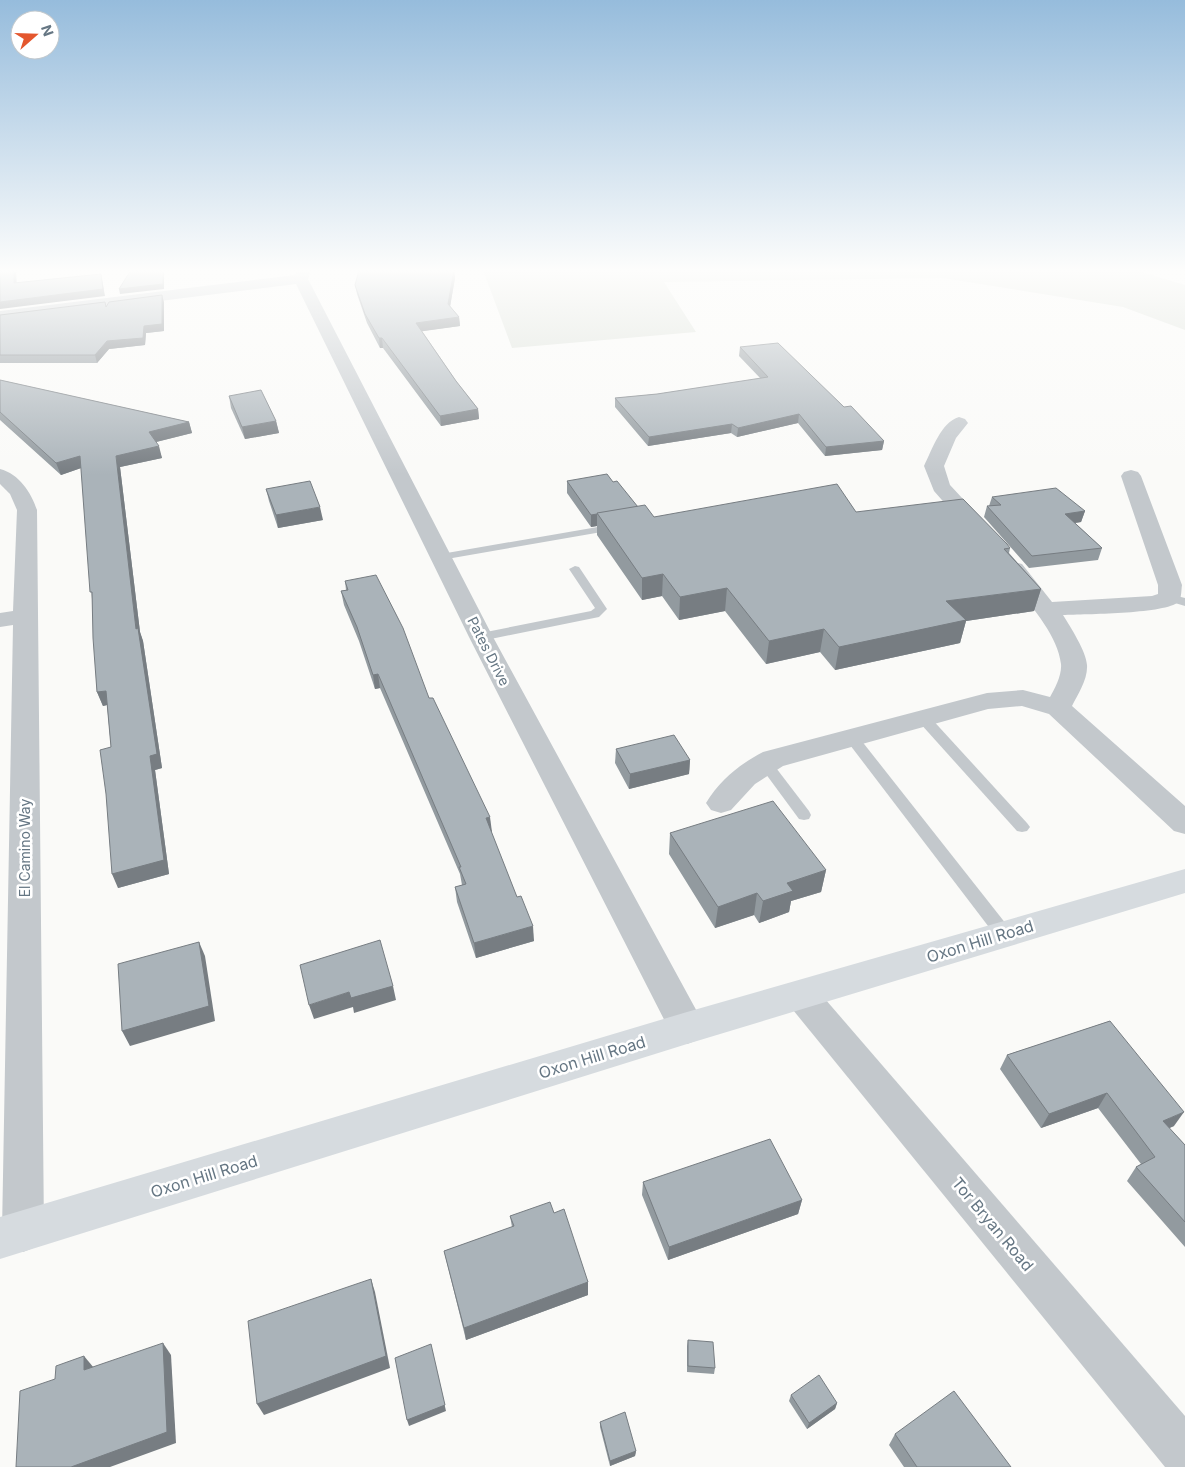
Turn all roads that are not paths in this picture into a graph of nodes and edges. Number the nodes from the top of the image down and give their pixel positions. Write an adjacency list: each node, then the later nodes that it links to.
1 (334, 338): 6 (street, Pates Drive)
2 (959, 423): 9 (street)
3 (0, 475): 10 (street, El Camino Way)
4 (1132, 476): 8 (street)
5 (626, 526): 6 (lane)
6 (441, 557): 11 (street, Pates Drive)
7 (576, 570): 11 (lane)
8 (1177, 600): 9 (street)
9 (1046, 609): 12 (street)
10 (12, 618): 24 (street, El Camino Way)
11 (481, 637): 23 (street, Pates Drive)
12 (1058, 708): 13 (street); 18 (street)
13 (924, 719): 14 (street); 19 (lane)
14 (852, 738): 15 (street); 21 (lane)
15 (765, 763): 16 (street); 17 (lane)
16 (721, 803)
17 (804, 815)
18 (1185, 823)
19 (1022, 827)
20 (1185, 881): 21 (main road, Oxon Hill Road)
21 (1004, 934): 22 (main road, Oxon Hill Road)
22 (801, 995): 23 (main road, Oxon Hill Road); 25 (street, Tor Bryan Road)
23 (687, 1028): 24 (main road, Oxon Hill Road)
24 (11, 1235)
25 (1185, 1453)

